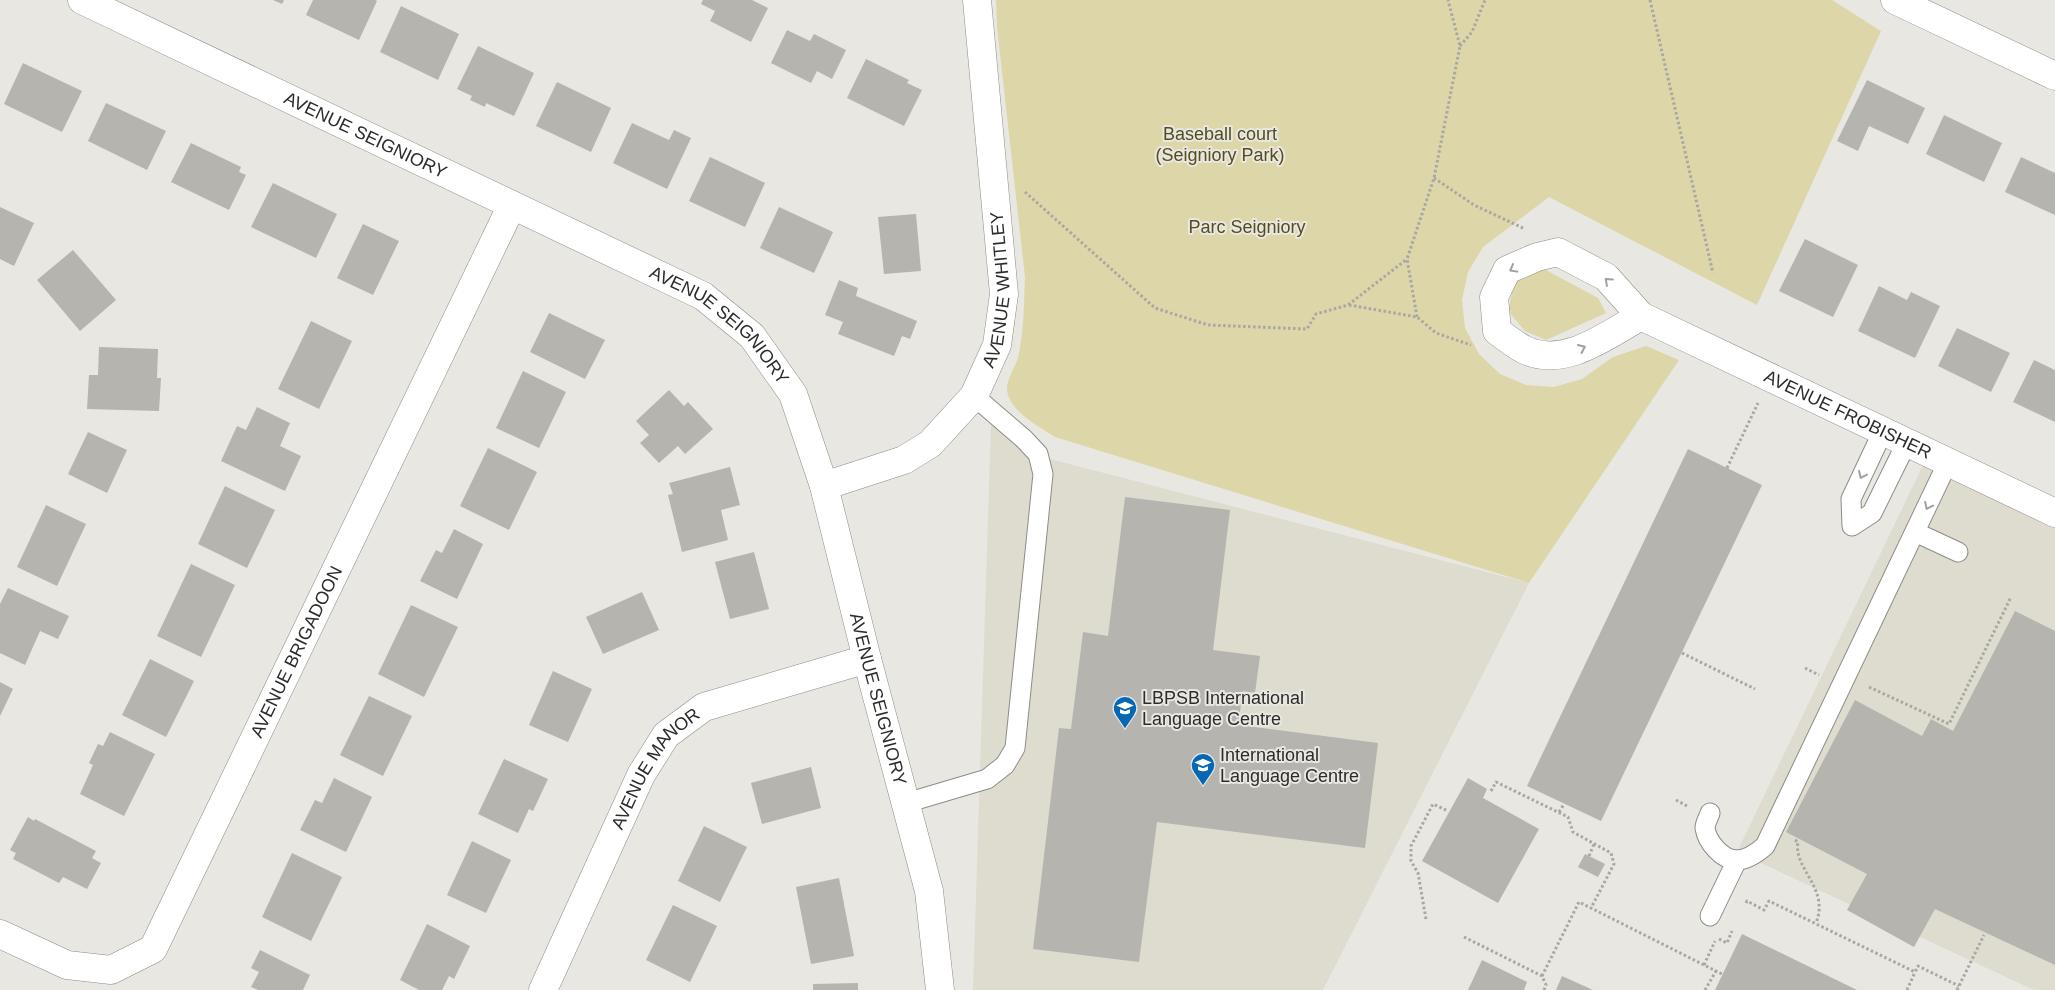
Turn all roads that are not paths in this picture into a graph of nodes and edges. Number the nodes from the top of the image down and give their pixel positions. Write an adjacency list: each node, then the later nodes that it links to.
1 (82, 0): 5 (street, AVENUE SEIGNIORY)
2 (1894, 0): 4 (street)
3 (970, 3): 7 (street, AVENUE WHITLEY)
4 (2055, 76)
5 (512, 205): 11 (street, AVENUE SEIGNIORY); 20 (street, AVENUE BRIGADOON)
6 (1642, 316): 6 (street, AVENUE FROBISHER, one-way to 6); 8 (street, AVENUE FROBISHER)
7 (974, 396): 11 (street, AVENUE WHITLEY); 16 (lane)
8 (1883, 431): 9 (street, AVENUE FROBISHER); 9 (lane, one-way to 9)
9 (1907, 442): 10 (street, AVENUE FROBISHER)
10 (1948, 462): 12 (street, AVENUE FROBISHER); 13 (lane, one-way to 13)
11 (824, 486): 15 (street, AVENUE SEIGNIORY)
12 (2055, 513)
13 (1916, 532): 14 (lane); 18 (lane)
14 (1958, 552)
15 (867, 659): 16 (street, AVENUE SEIGNIORY); 21 (street, AVENUE MANOR)
16 (906, 803): 22 (street, AVENUE SEIGNIORY)
17 (1710, 813): 18 (lane)
18 (1737, 860): 19 (lane)
19 (1710, 916)
20 (0, 934)
21 (543, 990)
22 (940, 990)

